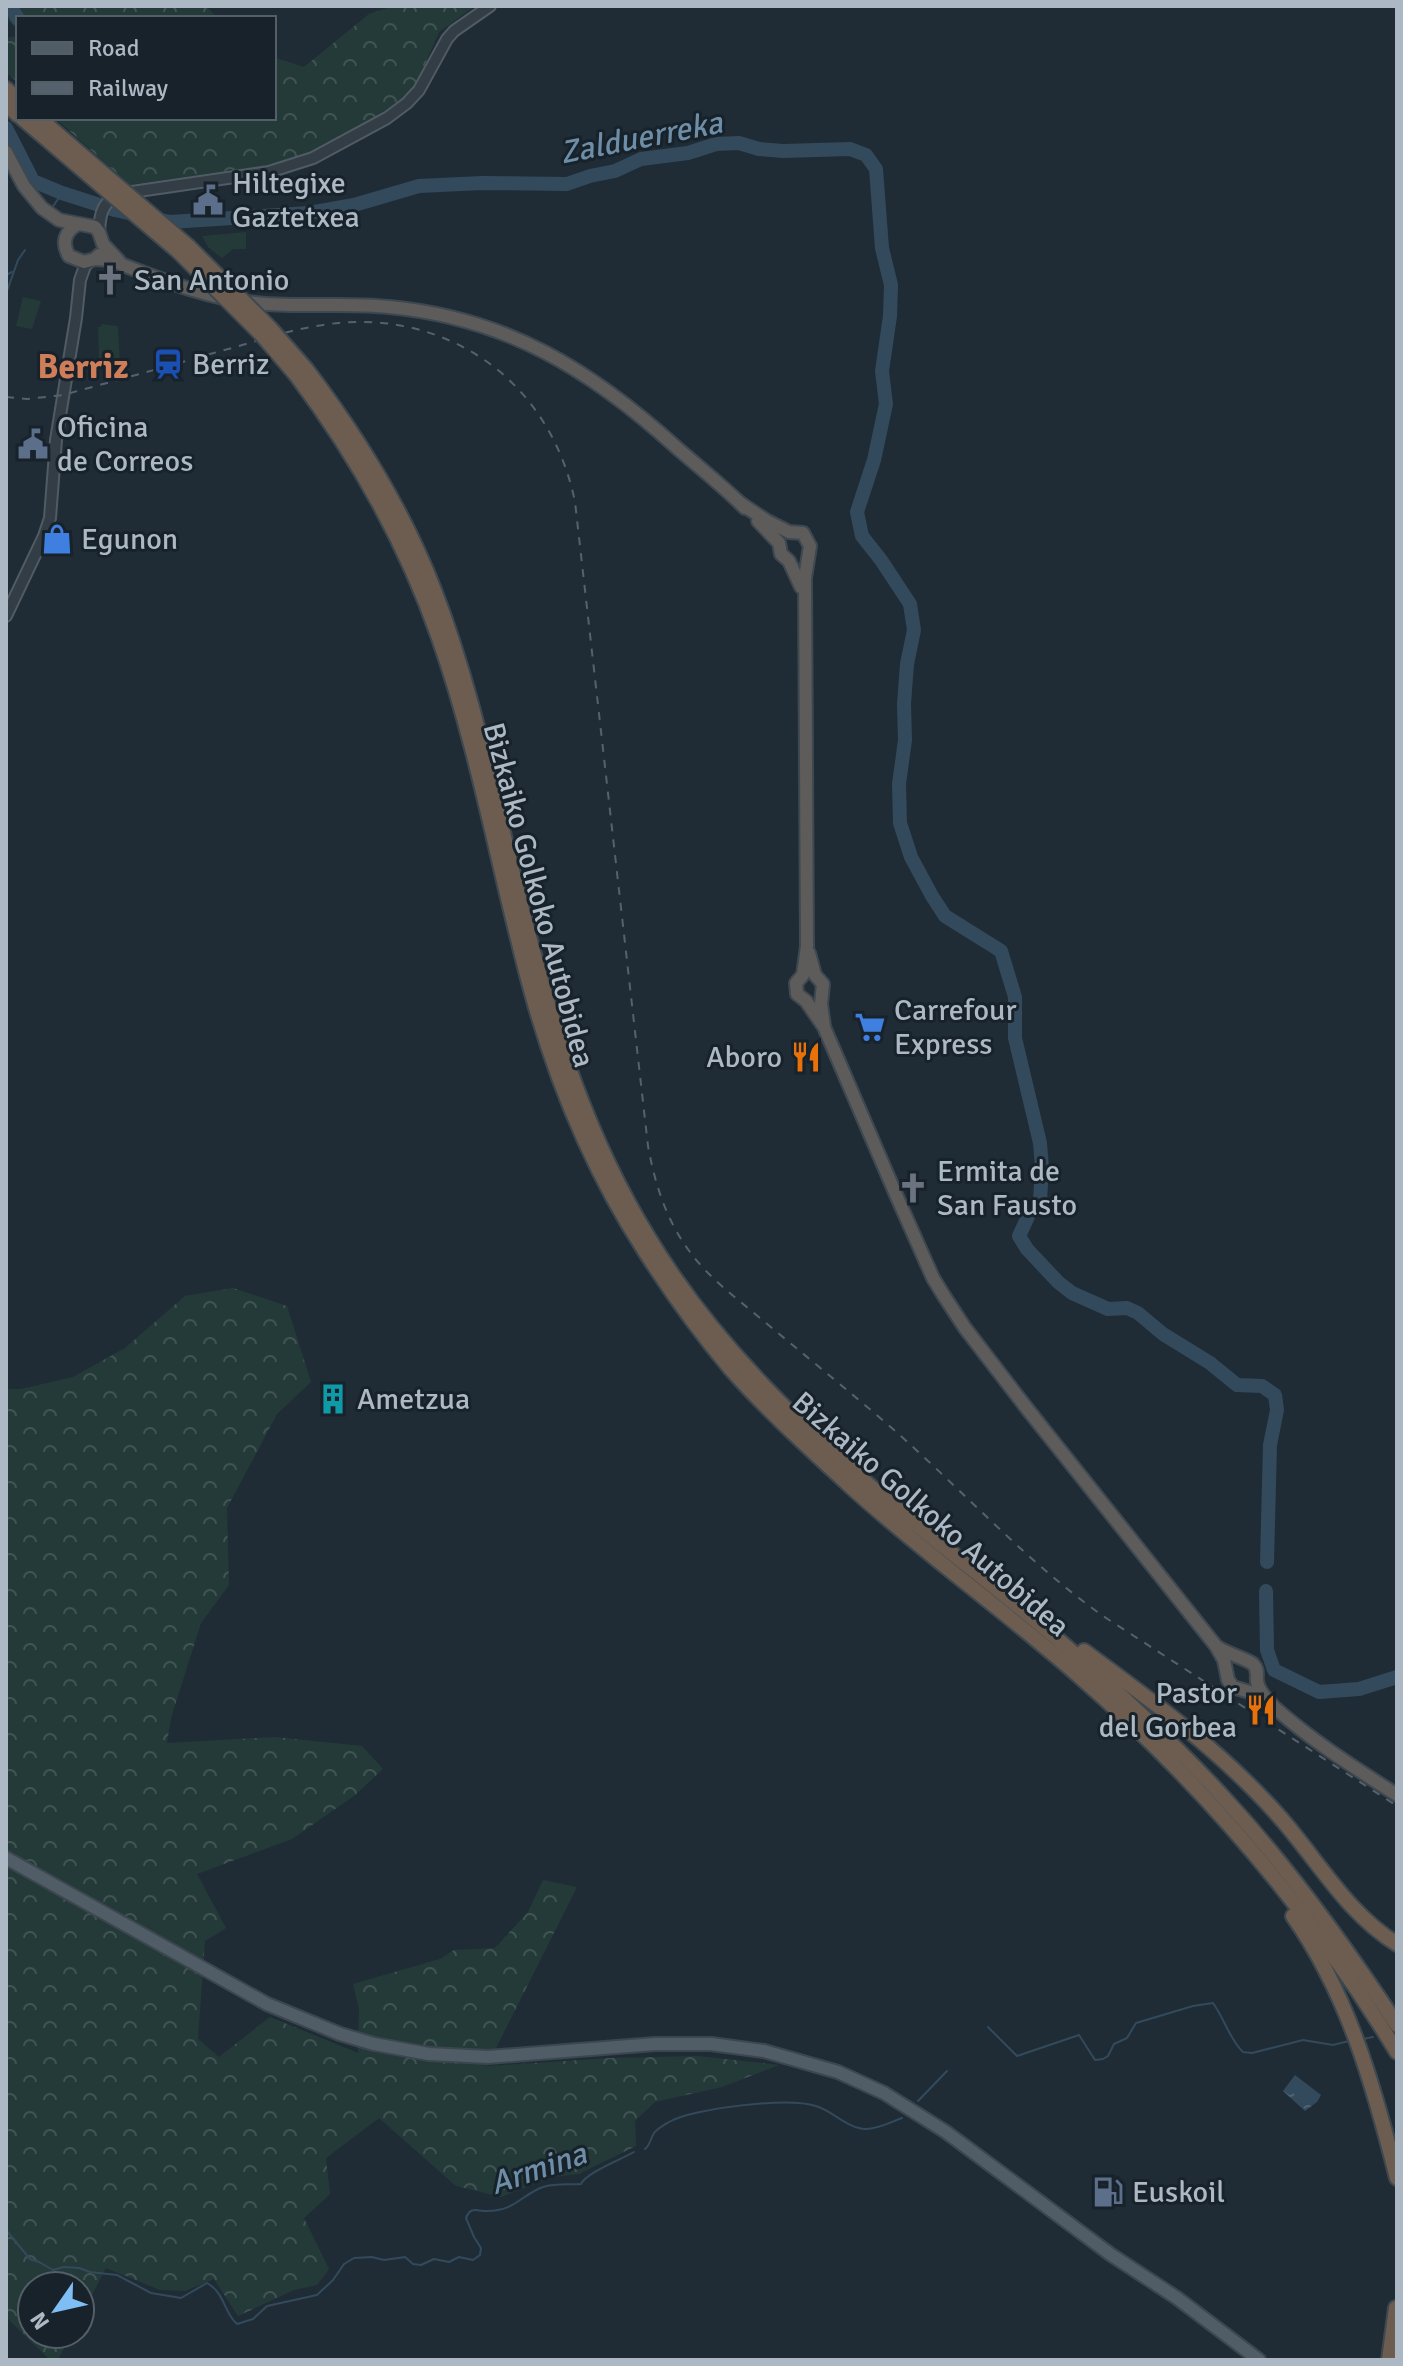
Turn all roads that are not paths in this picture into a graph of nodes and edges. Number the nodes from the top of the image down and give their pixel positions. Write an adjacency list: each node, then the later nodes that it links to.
1 (490, 6): 9 (street)
2 (6, 89): 3 (highway, Bizkaiko Golkoko Autobidea)
3 (15, 109)
4 (29, 120): 7 (highway, Bizkaiko Golkoko Autobidea)
5 (41, 120): 7 (highway, Bizkaiko Golkoko Autobidea)
6 (6, 152): 8 (highway)
7 (94, 173): 15 (highway, Bizkaiko Golkoko Autobidea, bridge)
8 (36, 201): 9 (highway); 10 (highway)
9 (93, 231): 10 (highway); 12 (highway); 13 (highway)
10 (64, 240): 11 (highway)
11 (73, 259): 12 (highway); 14 (street)
12 (92, 260): 13 (highway); 14 (street)
13 (132, 269): 16 (highway)
14 (80, 292): 22 (street)
15 (302, 373): 27 (highway, Bizkaiko Golkoko Autobidea); 36 (highway, Bizkaiko Golkoko Autobidea)
16 (740, 503): 17 (highway); 18 (highway)
17 (789, 532): 18 (highway); 19 (highway)
18 (779, 543): 20 (highway)
19 (807, 556): 20 (highway); 21 (highway)
20 (789, 561): 21 (highway)
21 (805, 602): 23 (highway)
22 (6, 616)
23 (809, 975): 24 (highway); 25 (highway)
24 (823, 993): 25 (highway); 26 (highway)
25 (806, 1001): 26 (highway)
26 (824, 1027): 28 (highway)
27 (996, 1587): 37 (highway); 38 (highway, Bizkaiko Golkoko Autobidea)
28 (1216, 1646): 29 (highway); 30 (highway)
29 (1243, 1660): 30 (highway); 31 (highway)
30 (1228, 1672): 32 (highway)
31 (1257, 1681): 32 (highway); 33 (highway)
32 (1245, 1691): 33 (highway)
33 (1267, 1700): 34 (highway)
34 (1397, 1795)
35 (6, 1858): 44 (main road)
36 (1259, 1861): 39 (highway, Bizkaiko Golkoko Autobidea); 40 (highway)
37 (1397, 1944)
38 (1397, 2025)
39 (1397, 2052)
40 (1397, 2178)
41 (1396, 2308): 43 (highway)
42 (1397, 2331): 43 (highway)
43 (1389, 2355)
44 (1259, 2360)

